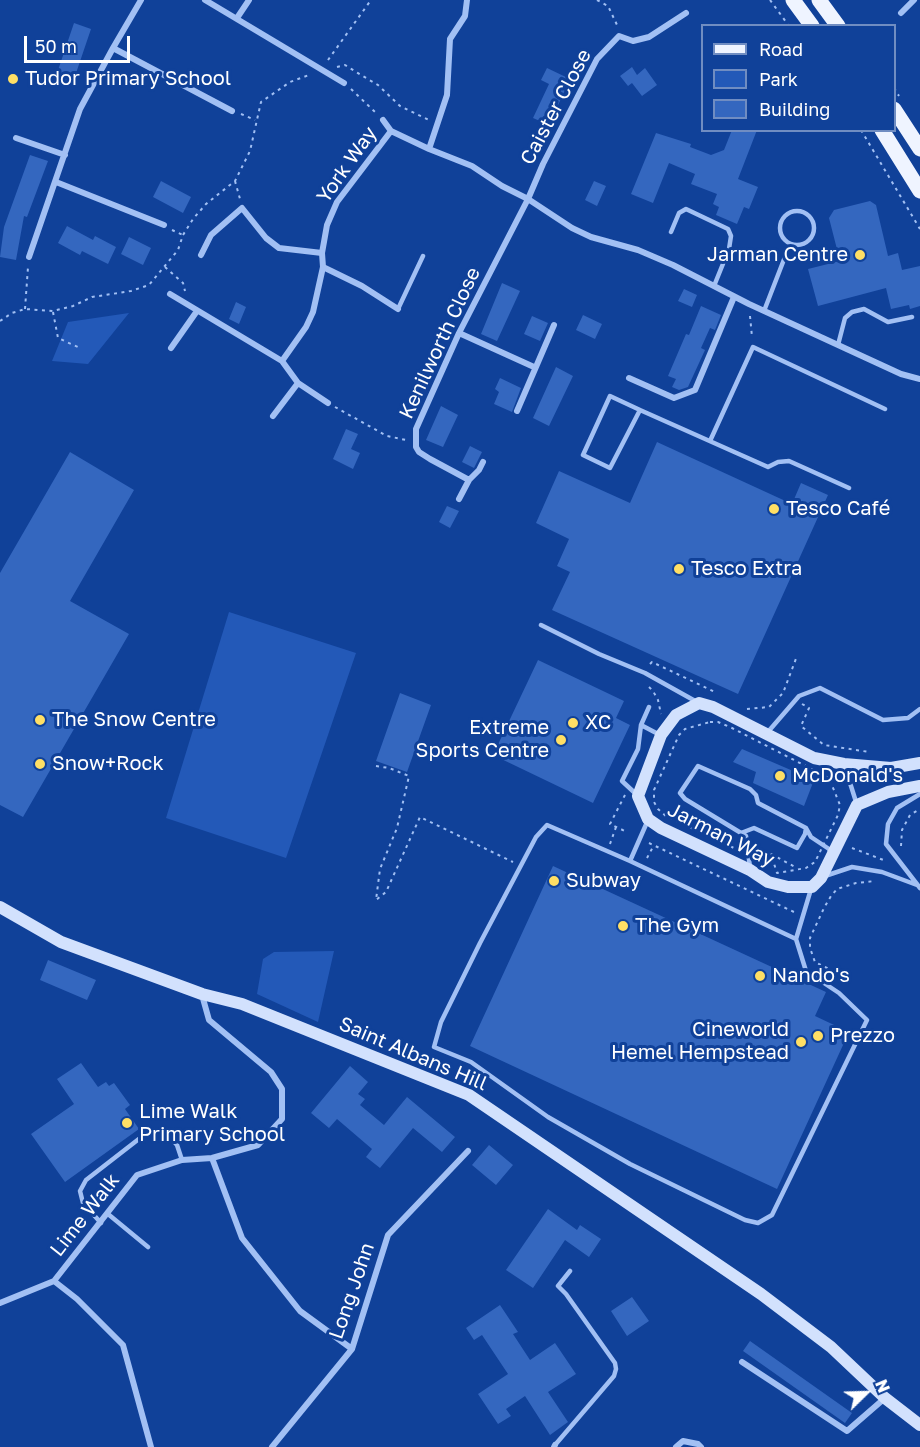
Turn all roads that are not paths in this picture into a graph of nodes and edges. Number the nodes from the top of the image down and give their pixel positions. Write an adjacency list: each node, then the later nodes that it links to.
1 (141, 0): 13 (street)
2 (205, 0): 10 (street)
3 (249, 0): 10 (street)
4 (467, 0): 21 (street)
5 (793, 0): 11 (main road)
6 (819, 0): 12 (main road)
7 (915, 0): 9 (street)
8 (686, 13): 26 (street, Caister Close)
9 (901, 13)
10 (237, 18): 14 (street)
11 (811, 24)
12 (837, 24)
13 (113, 48): 15 (street); 23 (street)
14 (344, 83)
15 (232, 111)
16 (896, 112): 22 (main road)
17 (383, 120): 18 (street)
18 (391, 131): 21 (street, York Way); 30 (street, York Way)
19 (883, 132): 25 (main road)
20 (16, 138): 23 (street)
21 (429, 149): 26 (street, York Way)
22 (920, 149)
23 (65, 155): 24 (street)
24 (56, 182): 27 (street); 32 (street)
25 (920, 191)
26 (528, 199): 35 (street, York Way); 43 (street, Kenilworth Close)
27 (164, 225)
28 (670, 232): 35 (lane)
29 (790, 244): 29 (lane); 40 (lane)
30 (322, 253): 31 (street); 34 (street, York Way)
31 (201, 255)
32 (29, 256)
33 (423, 256): 38 (lane)
34 (323, 267): 38 (street); 46 (street, York Way)
35 (714, 286): 37 (street, York Way)
36 (170, 294): 39 (street)
37 (734, 297): 40 (street, York Way); 48 (street)
38 (398, 309)
39 (197, 311): 45 (street); 46 (street)
40 (764, 311): 44 (street, York Way)
41 (912, 317): 44 (lane)
42 (554, 325): 47 (street)
43 (459, 333): 47 (street); 58 (street, Kenilworth Close)
44 (838, 345): 49 (street, York Way)
45 (171, 348)
46 (282, 361): 50 (street)
47 (534, 367): 54 (street)
48 (629, 378)
49 (920, 379)
50 (298, 383): 51 (street); 55 (street)
51 (328, 403)
52 (885, 409): 56 (lane)
53 (640, 410): 53 (lane); 56 (lane)
54 (517, 411)
55 (273, 416)
56 (710, 441): 59 (lane)
57 (483, 462): 58 (street)
58 (469, 480): 60 (street)
59 (849, 488)
60 (459, 499)
61 (541, 626): 62 (lane)
62 (699, 703): 66 (street); 67 (street)
63 (649, 707): 65 (lane)
64 (920, 709): 66 (lane)
65 (641, 725): 67 (lane); 72 (lane)
66 (767, 733): 68 (street)
67 (661, 735): 72 (street)
68 (844, 764): 69 (street); 73 (lane)
69 (920, 764)
70 (920, 786): 73 (street)
71 (920, 794): 81 (lane)
72 (638, 796): 74 (street, Jarman Way)
73 (857, 805): 77 (street)
74 (648, 819): 78 (lane); 79 (street, Jarman Way)
75 (806, 828): 76 (lane); 76 (lane); 77 (lane)
76 (741, 833): 79 (lane)
77 (831, 857): 80 (street)
78 (630, 861): 84 (lane); 84 (lane)
79 (750, 870): 82 (street, Jarman Way)
80 (821, 878): 81 (lane); 82 (street)
81 (919, 886)
82 (812, 887): 84 (lane)
83 (0, 907): 85 (street, Saint Albans Hill)
84 (796, 939)
85 (202, 994): 87 (street, Lime Walk); 97 (street, Saint Albans Hill)
86 (468, 1151): 95 (street, Long John)
87 (212, 1158): 88 (street, Lime Walk); 95 (street)
88 (182, 1160): 89 (street, Lime Walk); 90 (lane)
89 (108, 1214): 90 (street, Lime Walk); 91 (lane)
90 (101, 1223): 93 (street, Lime Walk)
91 (148, 1247)
92 (570, 1271): 99 (lane)
93 (54, 1281): 94 (street, Lime Walk); 100 (street)
94 (0, 1303)
95 (352, 1349): 101 (street, Long John)
96 (742, 1362): 97 (street)
97 (885, 1398): 98 (street, Saint Albans Hill)
98 (920, 1425)
99 (554, 1446)
100 (151, 1447)
101 (272, 1447)
102 (676, 1447): 103 (street)
103 (701, 1447)

